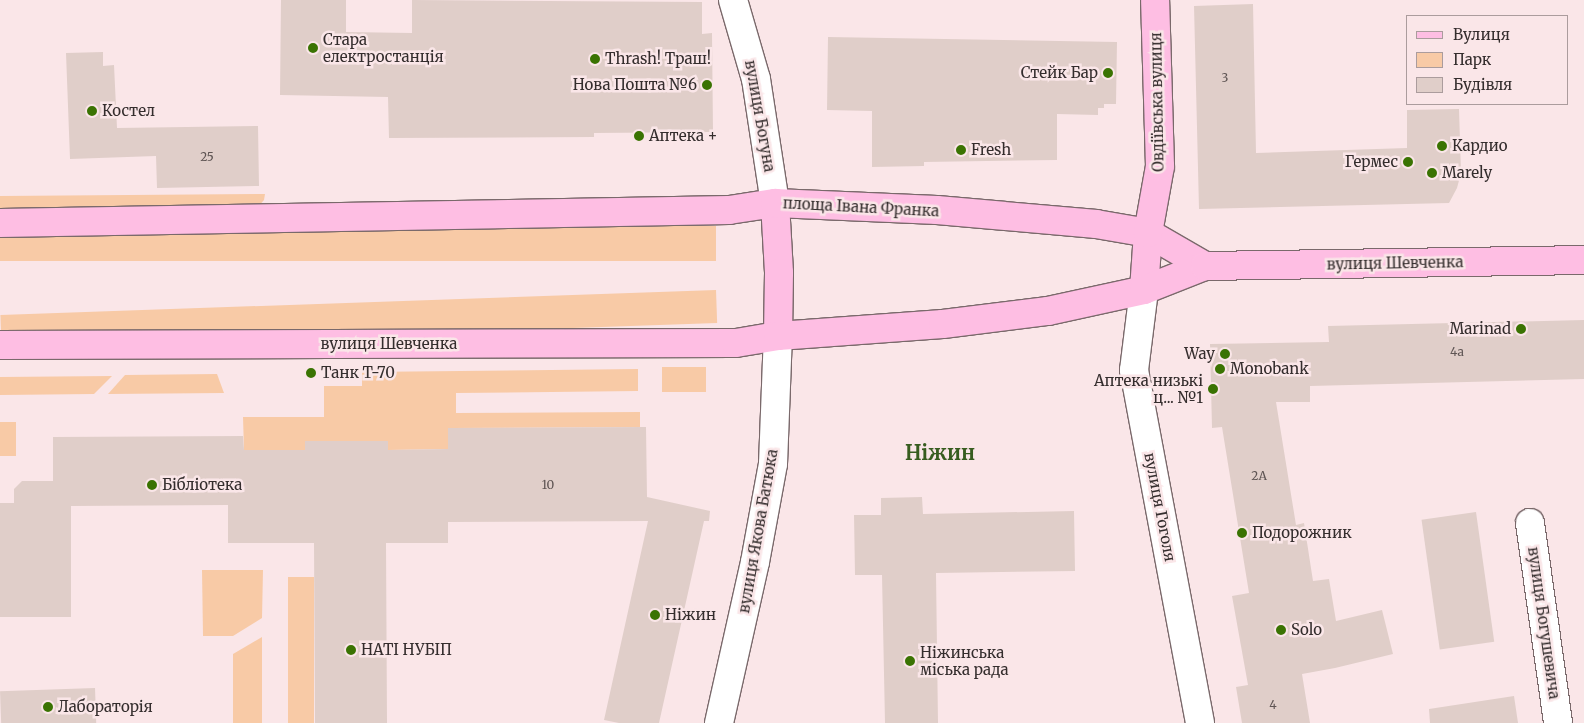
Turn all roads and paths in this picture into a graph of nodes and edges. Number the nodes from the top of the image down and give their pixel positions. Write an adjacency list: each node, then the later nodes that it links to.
1 (733, 0): 3 (street, вулиця Богуна)
2 (1155, 0): 5 (main road, Овдіївська вулиця)
3 (775, 203): 4 (main road); 5 (main road, площа Івана Франка); 9 (main road, площа Івана Франка)
4 (0, 224)
5 (1148, 233): 7 (main road, площа Івана Франка); 8 (main road)
6 (1584, 260): 7 (main road, вулиця Шевченка)
7 (1205, 266): 8 (main road)
8 (1144, 290): 9 (main road); 13 (street, вулиця Гоголя)
9 (778, 336): 10 (main road, вулиця Шевченка); 12 (street, вулиця Якова Батюка)
10 (0, 345)
11 (1530, 523): 14 (street, вулиця Богушевича)
12 (719, 723)
13 (1200, 723)
14 (1558, 723)

